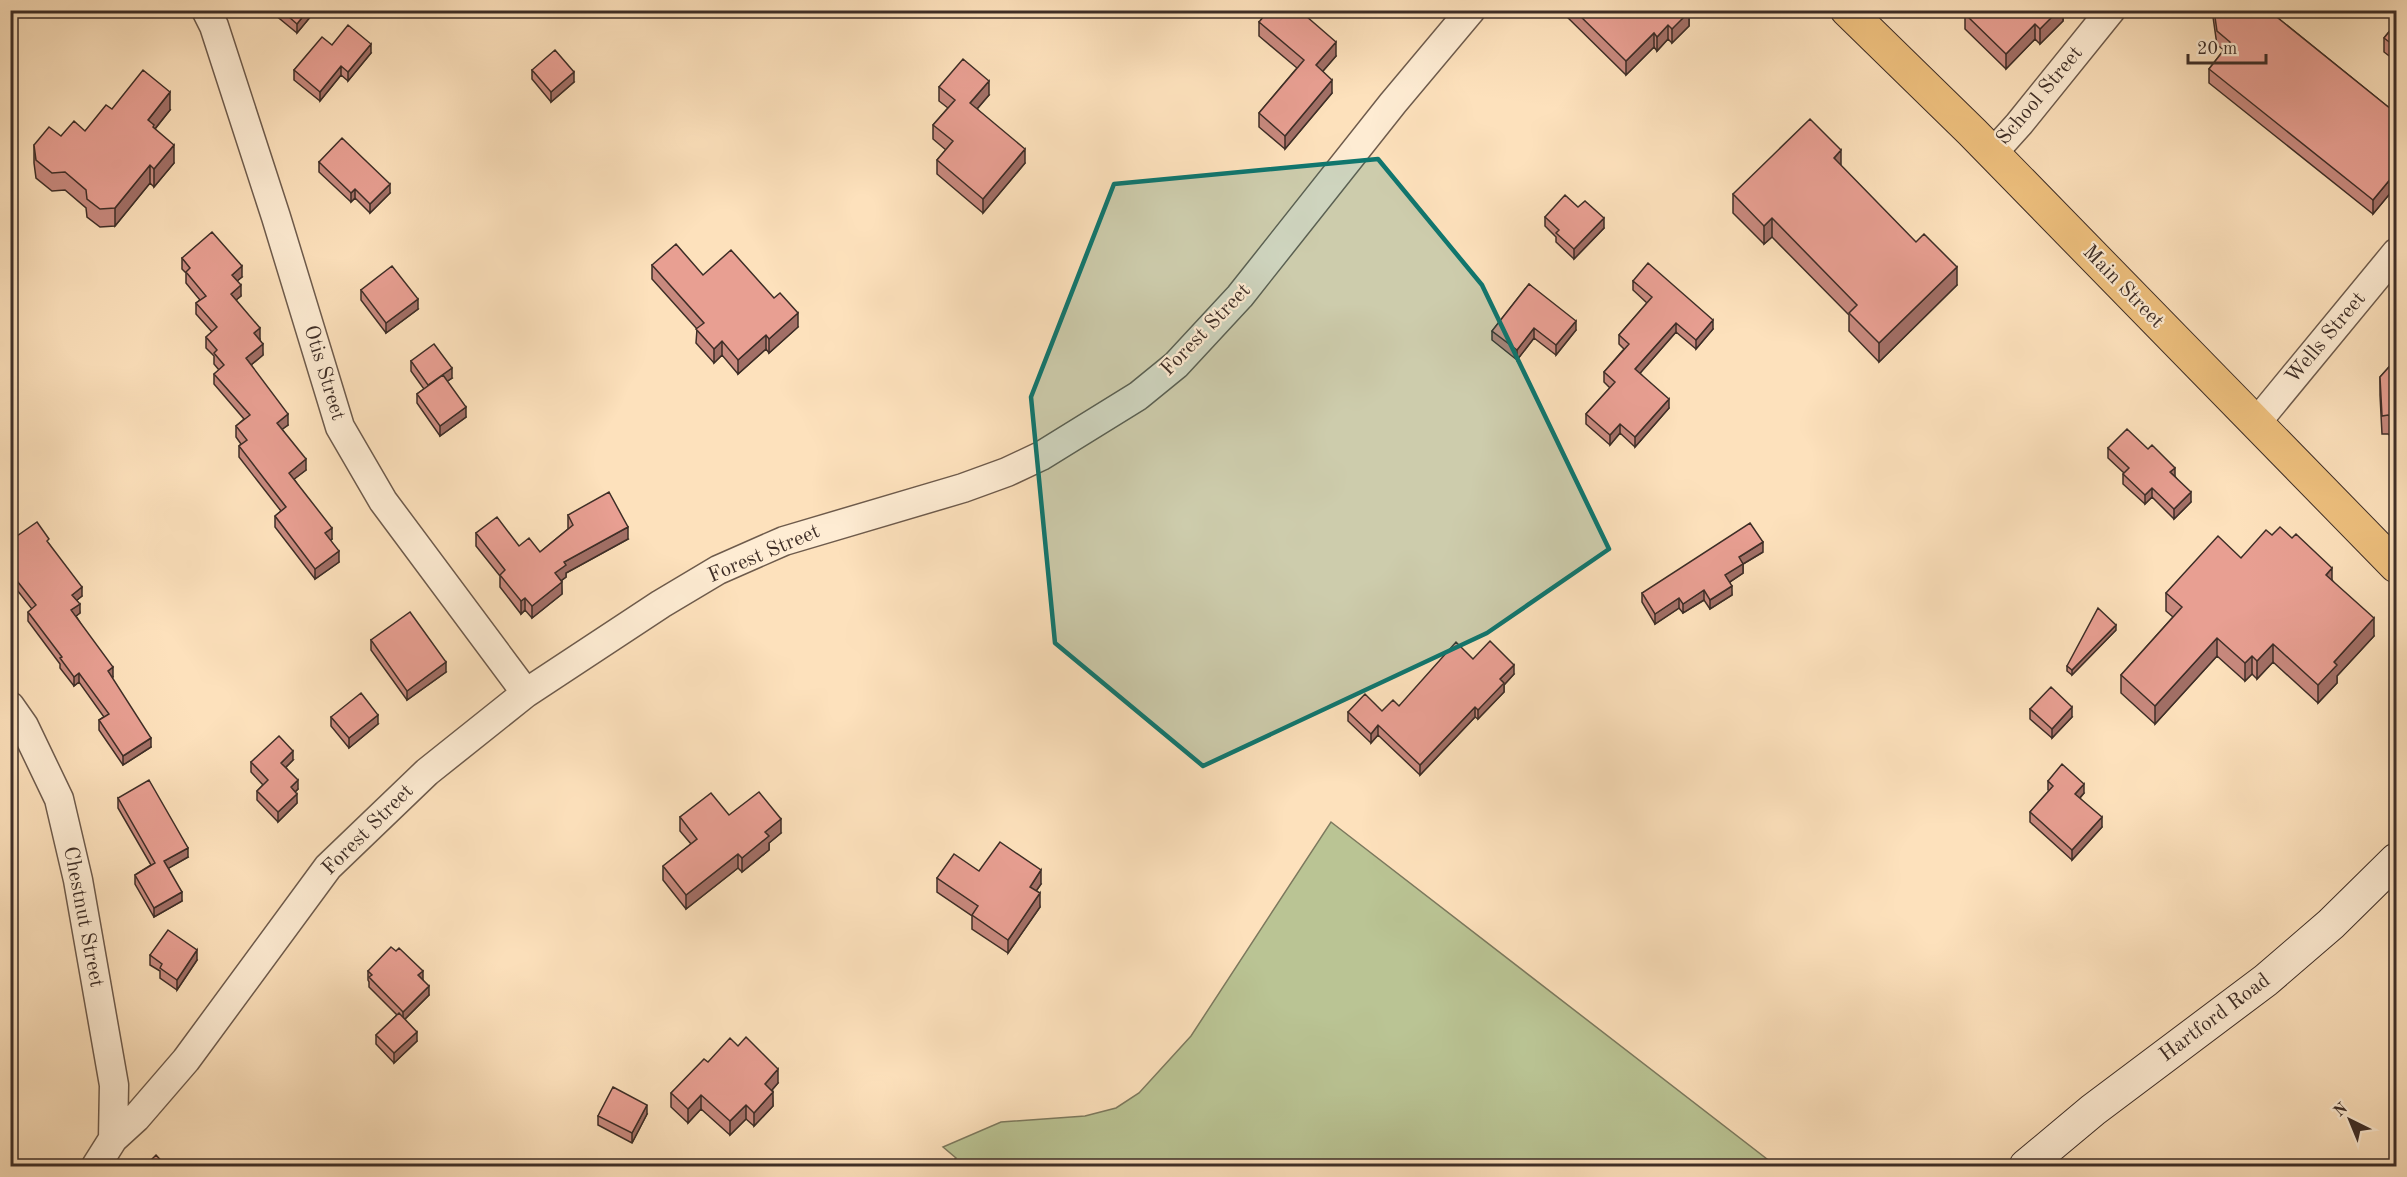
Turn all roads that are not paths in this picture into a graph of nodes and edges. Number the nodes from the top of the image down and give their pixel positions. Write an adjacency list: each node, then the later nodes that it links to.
1 (206, 10): 9 (street, Otis Street)
2 (1471, 10): 9 (street, Forest Street)
3 (1847, 10): 5 (main road, Main Street)
4 (2112, 10): 5 (street, School Street)
5 (1992, 154): 7 (main road, Main Street)
6 (2397, 253): 7 (street, Wells Street)
7 (2256, 423): 8 (main road, Main Street)
8 (2397, 566)
9 (526, 693): 12 (street, Forest Street)
10 (10, 706): 12 (street, Chestnut Street)
11 (2397, 860): 14 (main road, Hartford Road)
12 (113, 1139): 13 (street, Forest Street)
13 (96, 1167)
14 (2026, 1167)

